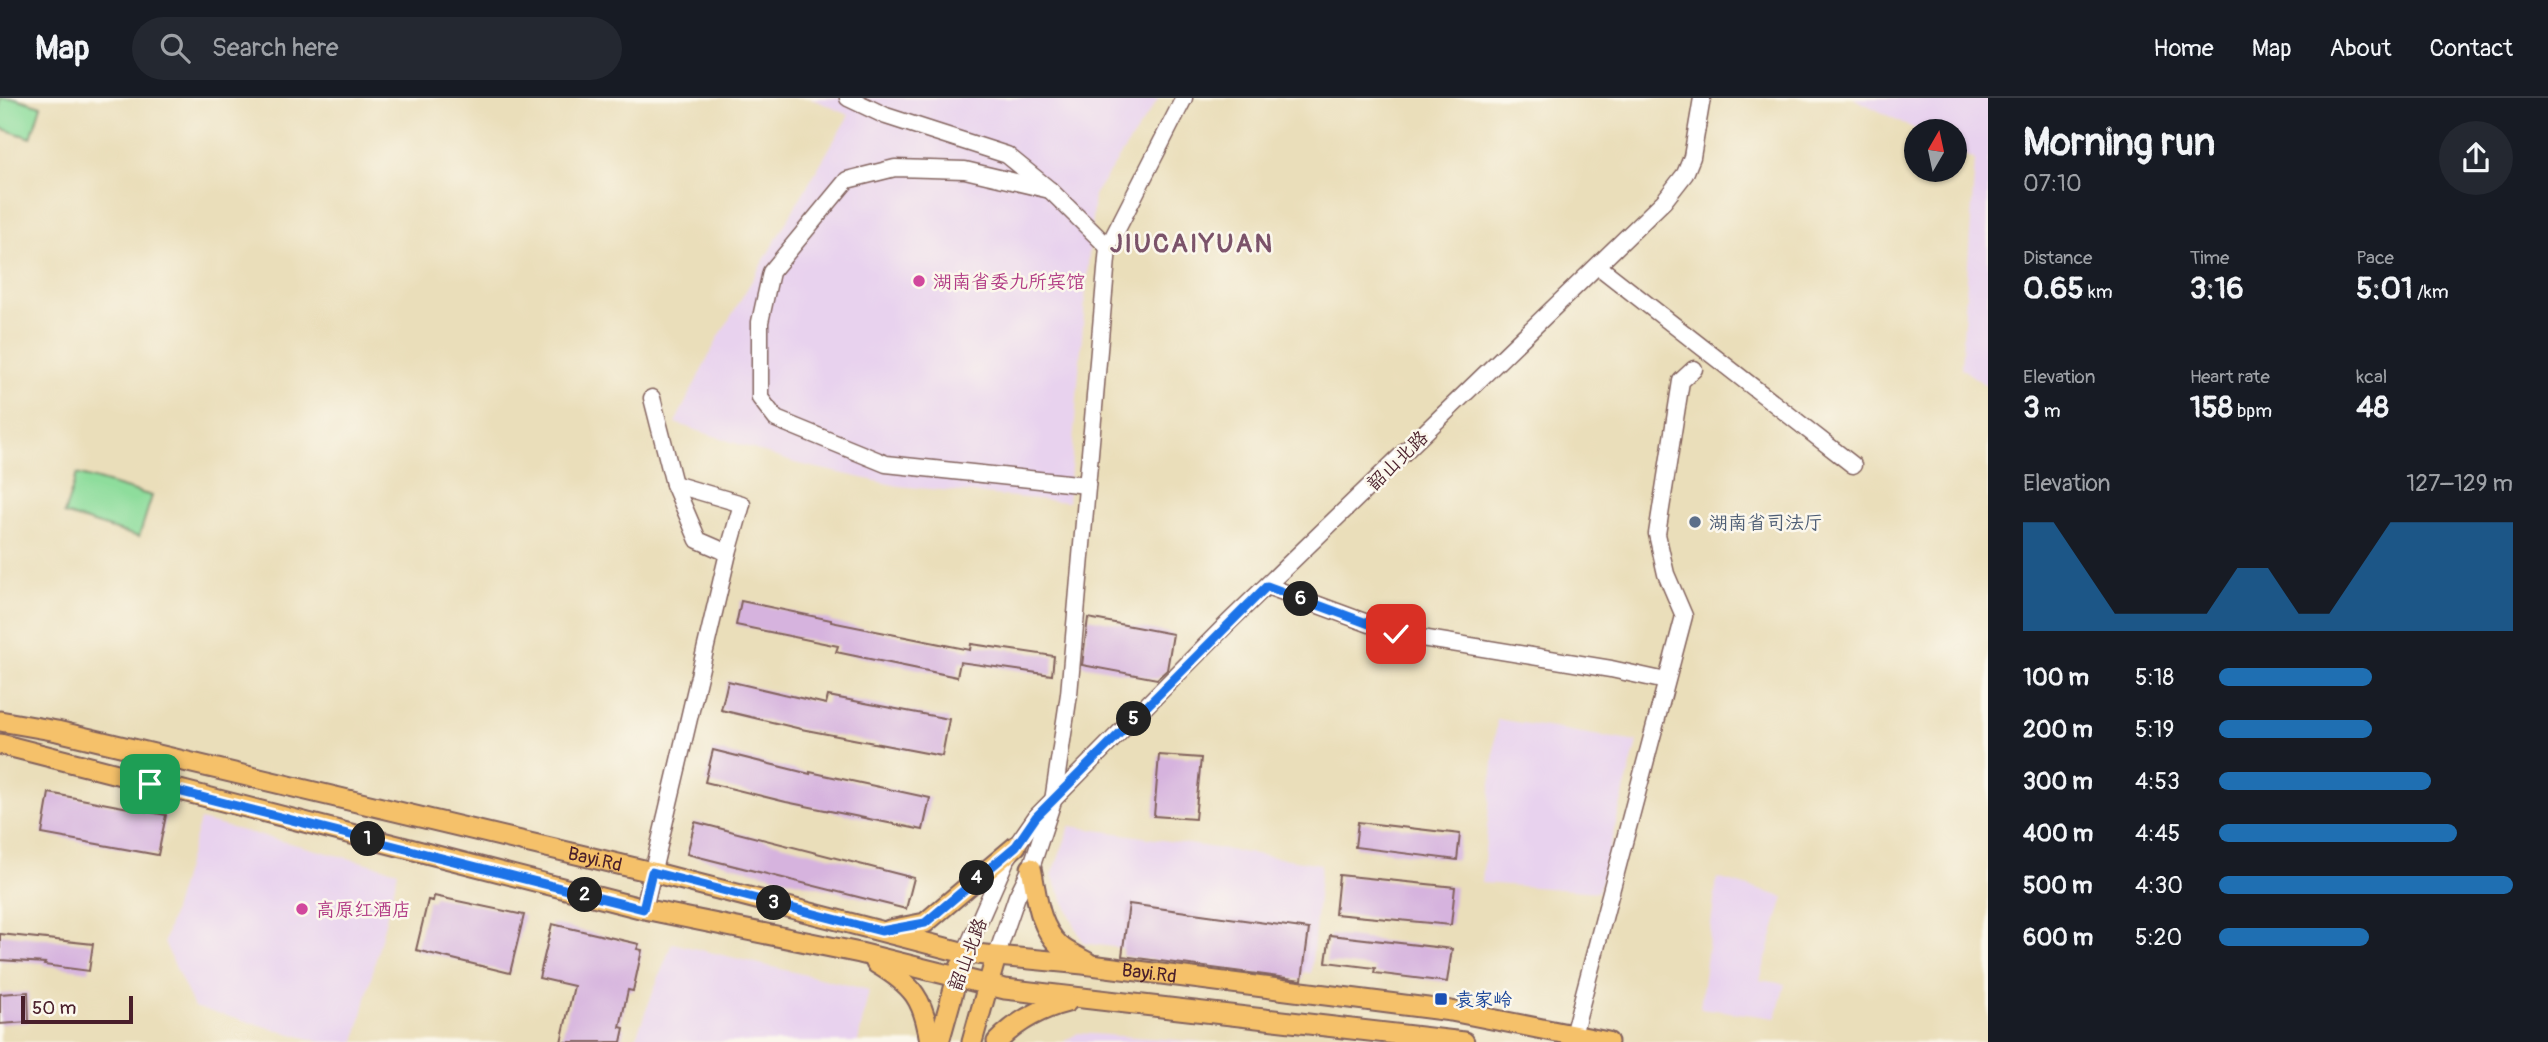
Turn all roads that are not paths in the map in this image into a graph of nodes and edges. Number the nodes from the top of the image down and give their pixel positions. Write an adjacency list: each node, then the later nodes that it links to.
1 (848, 98): 4 (street)
2 (1184, 98): 5 (street)
3 (1702, 98): 6 (street, 韶山北路)
4 (1050, 190): 5 (street); 11 (street)
5 (1108, 247): 11 (street)
6 (1598, 266): 9 (street); 13 (street, 韶山北路)
7 (1694, 369): 14 (street)
8 (652, 398): 10 (street)
9 (1853, 465)
10 (674, 484): 12 (street); 12 (street)
11 (1087, 485): 17 (street)
12 (728, 553): 20 (street)
13 (1267, 586): 14 (street); 17 (street, 韶山北路)
14 (1666, 681): 30 (street)
15 (0, 721): 20 (main road, Bayi.Rd)
16 (0, 744): 21 (main road, Bayi.Rd)
17 (1053, 801): 18 (street, 韶山北路); 19 (street, 韶山北路)
18 (1016, 846): 22 (main road); 24 (street, 韶山北路)
19 (1031, 868): 25 (street, 韶山北路); 26 (main road)
20 (652, 872): 21 (street); 22 (main road, Bayi.Rd)
21 (643, 909): 23 (main road, Bayi.Rd)
22 (881, 931): 24 (main road, Bayi.Rd)
23 (860, 953): 27 (main road, Bayi.Rd); 31 (main road)
24 (965, 953): 25 (main road, Bayi.Rd); 27 (main road, 韶山北路)
25 (996, 957): 26 (main road, Bayi.Rd); 28 (main road, 韶山北路)
26 (1094, 965): 30 (main road, Bayi.Rd)
27 (957, 977): 28 (main road, Bayi.Rd); 32 (main road, 韶山北路)
28 (989, 985): 29 (main road, Bayi.Rd); 33 (main road, 韶山北路)
29 (1088, 999): 34 (main road); 35 (main road, Bayi.Rd)
30 (1573, 1035): 36 (main road, Bayi.Rd)
31 (930, 1042)
32 (939, 1042)
33 (972, 1042)
34 (997, 1042)
35 (1464, 1042)
36 (1608, 1042)

